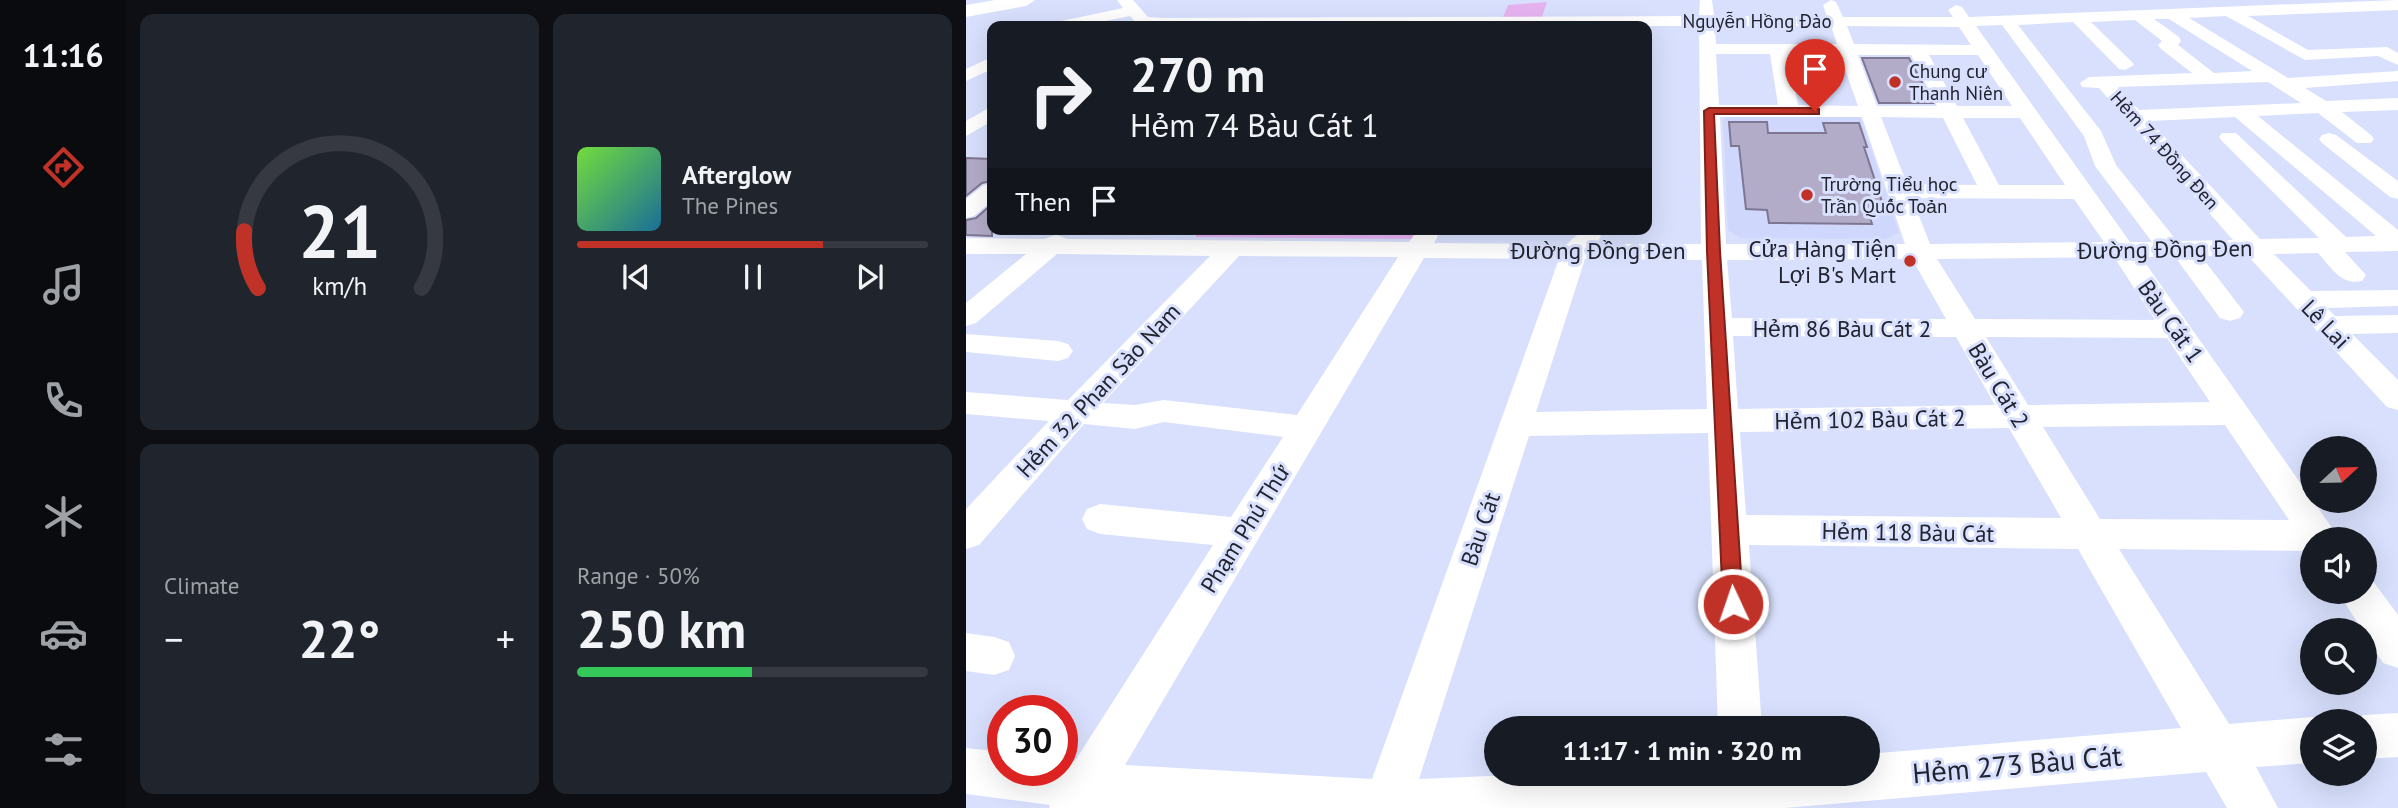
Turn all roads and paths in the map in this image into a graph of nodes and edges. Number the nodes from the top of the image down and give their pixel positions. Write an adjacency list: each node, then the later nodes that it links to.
1 (1026, 0): 13 (main road)
2 (1949, 0): 32 (street, Bàu Cát 1)
3 (2030, 0): 24 (street)
4 (2083, 0): 22 (street)
5 (2159, 0): 19 (street)
6 (2270, 0): 16 (street)
7 (1291, 1): 29 (street)
8 (1553, 1): 25 (street)
9 (1501, 4): 30 (street)
10 (2367, 4): 11 (street, Nguyễn Hồng Đào); 14 (street, Nguyễn Hồng Đào); 35 (street)
11 (2398, 5)
12 (1265, 6): 28 (street)
13 (974, 7)
14 (2327, 7): 16 (street, Nguyễn Hồng Đào); 35 (street)
15 (1132, 8): 27 (street)
16 (2285, 9): 17 (street, Nguyễn Hồng Đào)
17 (2255, 10): 18 (street, Nguyễn Hồng Đào); 36 (street)
18 (2228, 11): 19 (street, Nguyễn Hồng Đào); 36 (street)
19 (2175, 14): 20 (street, Nguyễn Hồng Đào); 46 (street)
20 (2138, 15): 22 (street, Nguyễn Hồng Đào); 45 (street)
21 (1620, 17): 25 (street, Nguyễn Hồng Đào); 33 (street, Nguyễn Hồng Đào)
22 (2101, 17): 23 (street, Nguyễn Hồng Đào)
23 (2078, 18): 24 (street, Nguyễn Hồng Đào); 42 (street)
24 (2047, 19): 26 (street, Nguyễn Hồng Đào)
25 (1547, 20): 31 (street, Nguyễn Hồng Đào)
26 (2006, 20): 32 (street, Nguyễn Hồng Đào); 47 (street)
27 (1079, 21)
28 (1176, 21)
29 (1282, 21)
30 (1494, 21)
31 (1538, 21)
32 (1964, 22): 34 (street, Nguyễn Hồng Đào); 39 (street, Bàu Cát 1)
33 (1707, 23): 34 (street, Nguyễn Hồng Đào); 37 (street); 54 (street)
34 (1837, 24): 37 (street); 38 (street); 56 (street, Bàu Cát 2)
35 (2376, 27): 36 (street)
36 (2338, 47): 41 (street)
37 (1778, 49): 55 (street)
38 (1917, 49): 39 (street); 57 (street)
39 (1983, 50): 58 (street, Bàu Cát 1)
40 (987, 58): 43 (street)
41 (2398, 60)
42 (2124, 65)
43 (966, 76)
44 (2398, 76): 46 (street)
45 (2212, 80): 46 (street); 48 (street)
46 (2277, 80): 51 (street)
47 (2056, 83): 48 (street); 66 (street)
48 (2104, 83): 61 (street, Hẻm 74 Đồng Đen)
49 (2398, 104): 50 (street)
50 (2376, 105): 51 (street); 62 (street)
51 (2322, 107): 59 (street); 70 (street)
52 (966, 108): 53 (street)
53 (987, 110)
54 (1709, 111): 55 (street); 83 (street)
55 (1789, 111): 56 (street)
56 (1869, 112): 57 (street); 67 (street, Bàu Cát 2)
57 (1950, 112): 58 (street); 68 (street)
58 (2027, 112): 65 (street, Bàu Cát 1)
59 (2241, 112): 61 (street); 79 (street)
60 (987, 114): 63 (street)
61 (2134, 116): 81 (street, Hẻm 74 Đồng Đen)
62 (2398, 120)
63 (966, 130)
64 (2229, 137): 77 (street)
65 (2053, 150): 66 (street); 69 (street, Bàu Cát 1)
66 (2100, 150): 82 (street)
67 (1897, 191): 68 (street); 85 (street, Bàu Cát 2)
68 (1992, 192): 69 (street)
69 (2082, 192): 84 (street, Bàu Cát 1)
70 (2398, 192)
71 (987, 194): 72 (street)
72 (966, 212)
73 (1578, 236): 76 (street, Đường Đồng Đen); 83 (street, Đường Đồng Đen); 104 (street, Bàu Cát)
74 (1060, 238): 75 (street, Đường Đồng Đen); 78 (street, Đường Đồng Đen); 90 (street)
75 (1181, 238): 80 (street, Đường Đồng Đen)
76 (1424, 239): 80 (street, Đường Đồng Đen); 105 (street, Phạm Phú Thứ)
77 (2332, 245): 79 (street, Đường Đồng Đen); 81 (street, Đường Đồng Đen); 86 (street)
78 (966, 246)
79 (2394, 246)
80 (1232, 248): 100 (street, Hẻm 32 Phan Sào Nam)
81 (2254, 248): 82 (street, Đường Đồng Đen); 88 (street, Lê Lai)
82 (2177, 250): 84 (street, Đường Đồng Đen); 89 (street)
83 (1714, 251): 85 (street, Đường Đồng Đen); 93 (street)
84 (2123, 251): 85 (street, Đường Đồng Đen); 95 (street, Bàu Cát 1)
85 (1920, 252): 94 (street, Bàu Cát 2)
86 (2353, 275)
87 (2398, 298): 88 (street)
88 (2303, 300): 92 (street, Lê Lai)
89 (2230, 312)
90 (966, 317)
91 (2398, 324): 92 (street)
92 (2326, 325): 98 (street, Lê Lai)
93 (1718, 327): 94 (street, Hẻm 86 Bàu Cát 2); 103 (street)
94 (1965, 328): 95 (street, Hẻm 86 Bàu Cát 2); 102 (street, Bàu Cát 2)
95 (2177, 329): 101 (street, Bàu Cát 1)
96 (966, 343): 97 (street)
97 (1058, 351)
98 (2398, 399)
99 (966, 403): 100 (street)
100 (1075, 412): 105 (street); 110 (street, Hẻm 32 Phan Sào Nam)
101 (2235, 413): 102 (street, Hẻm 102 Bàu Cát 2); 107 (street, Bàu Cát 1)
102 (2018, 416): 103 (street, Hẻm 102 Bàu Cát 2); 111 (street, Bàu Cát 2)
103 (1723, 421): 104 (street, Hẻm 102 Bàu Cát 2); 108 (street)
104 (1516, 424): 124 (street, Bàu Cát)
105 (1306, 428): 109 (street, Phạm Phú Thứ)
106 (1100, 519): 109 (street)
107 (2314, 527)
108 (1729, 530): 111 (street, Hẻm 118 Bàu Cát); 115 (street)
109 (1242, 533): 123 (street, Phạm Phú Thứ)
110 (966, 534)
111 (2088, 534): 112 (street, Hẻm 118 Bàu Cát); 119 (street, Bàu Cát 2)
112 (2300, 537)
113 (2366, 604): 114 (street)
114 (2398, 649)
115 (1739, 716)
116 (2398, 734): 117 (street)
117 (2377, 736)
118 (2300, 741): 119 (street, Hẻm 273 Bàu Cát)
119 (2218, 747): 121 (street, Hẻm 273 Bàu Cát); 125 (street, Bàu Cát 2)
120 (966, 771): 123 (street, Hẻm 273 Bàu Cát)
121 (1880, 771)
122 (1671, 786): 124 (street, Hẻm 273 Bàu Cát)
123 (1080, 797): 124 (street, Hẻm 273 Bàu Cát)
124 (1386, 806)
125 (2254, 808)

